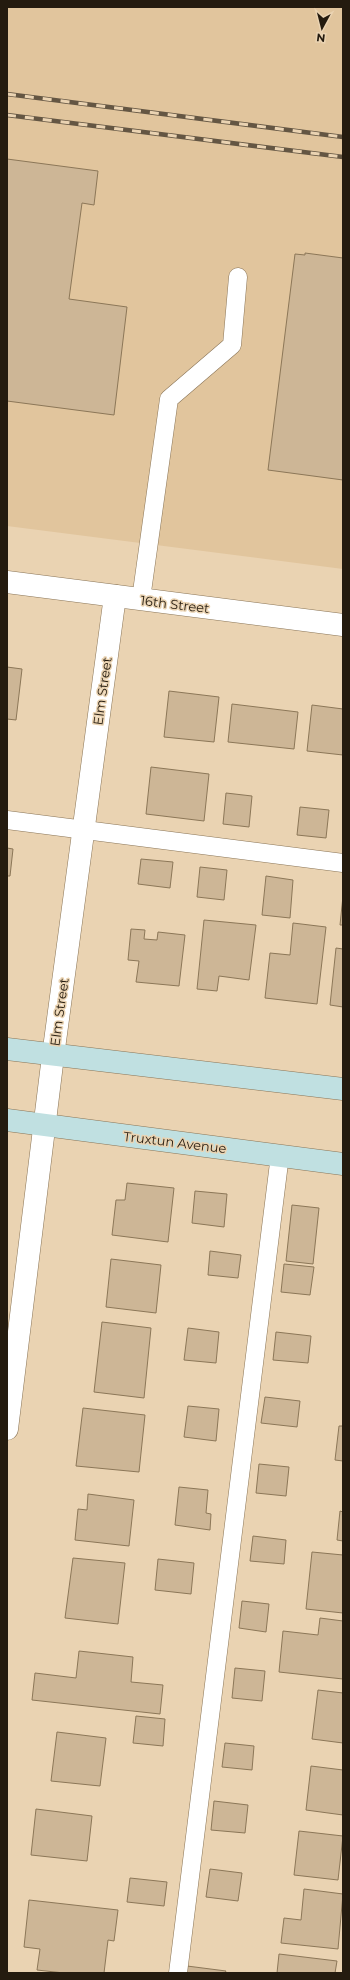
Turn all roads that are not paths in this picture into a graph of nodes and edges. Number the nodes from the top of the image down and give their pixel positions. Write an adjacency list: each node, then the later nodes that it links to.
1 (238, 277): 4 (lane)
2 (7, 582): 3 (street, 16th Street)
3 (115, 596): 4 (street, 16th Street); 7 (street, Elm Street)
4 (141, 599): 5 (street, 16th Street)
5 (343, 625)
6 (7, 820): 7 (lane)
7 (84, 830): 8 (lane); 10 (street, Elm Street)
8 (343, 863)
9 (7, 1049): 10 (main road)
10 (53, 1056): 11 (main road); 13 (street, Elm Street)
11 (343, 1089)
12 (7, 1120): 13 (main road, Truxtun Avenue)
13 (45, 1125): 14 (main road, Truxtun Avenue); 16 (street, Elm Street)
14 (280, 1155): 15 (main road, Truxtun Avenue); 17 (lane)
15 (343, 1164)
16 (7, 1429)
17 (178, 1973)

